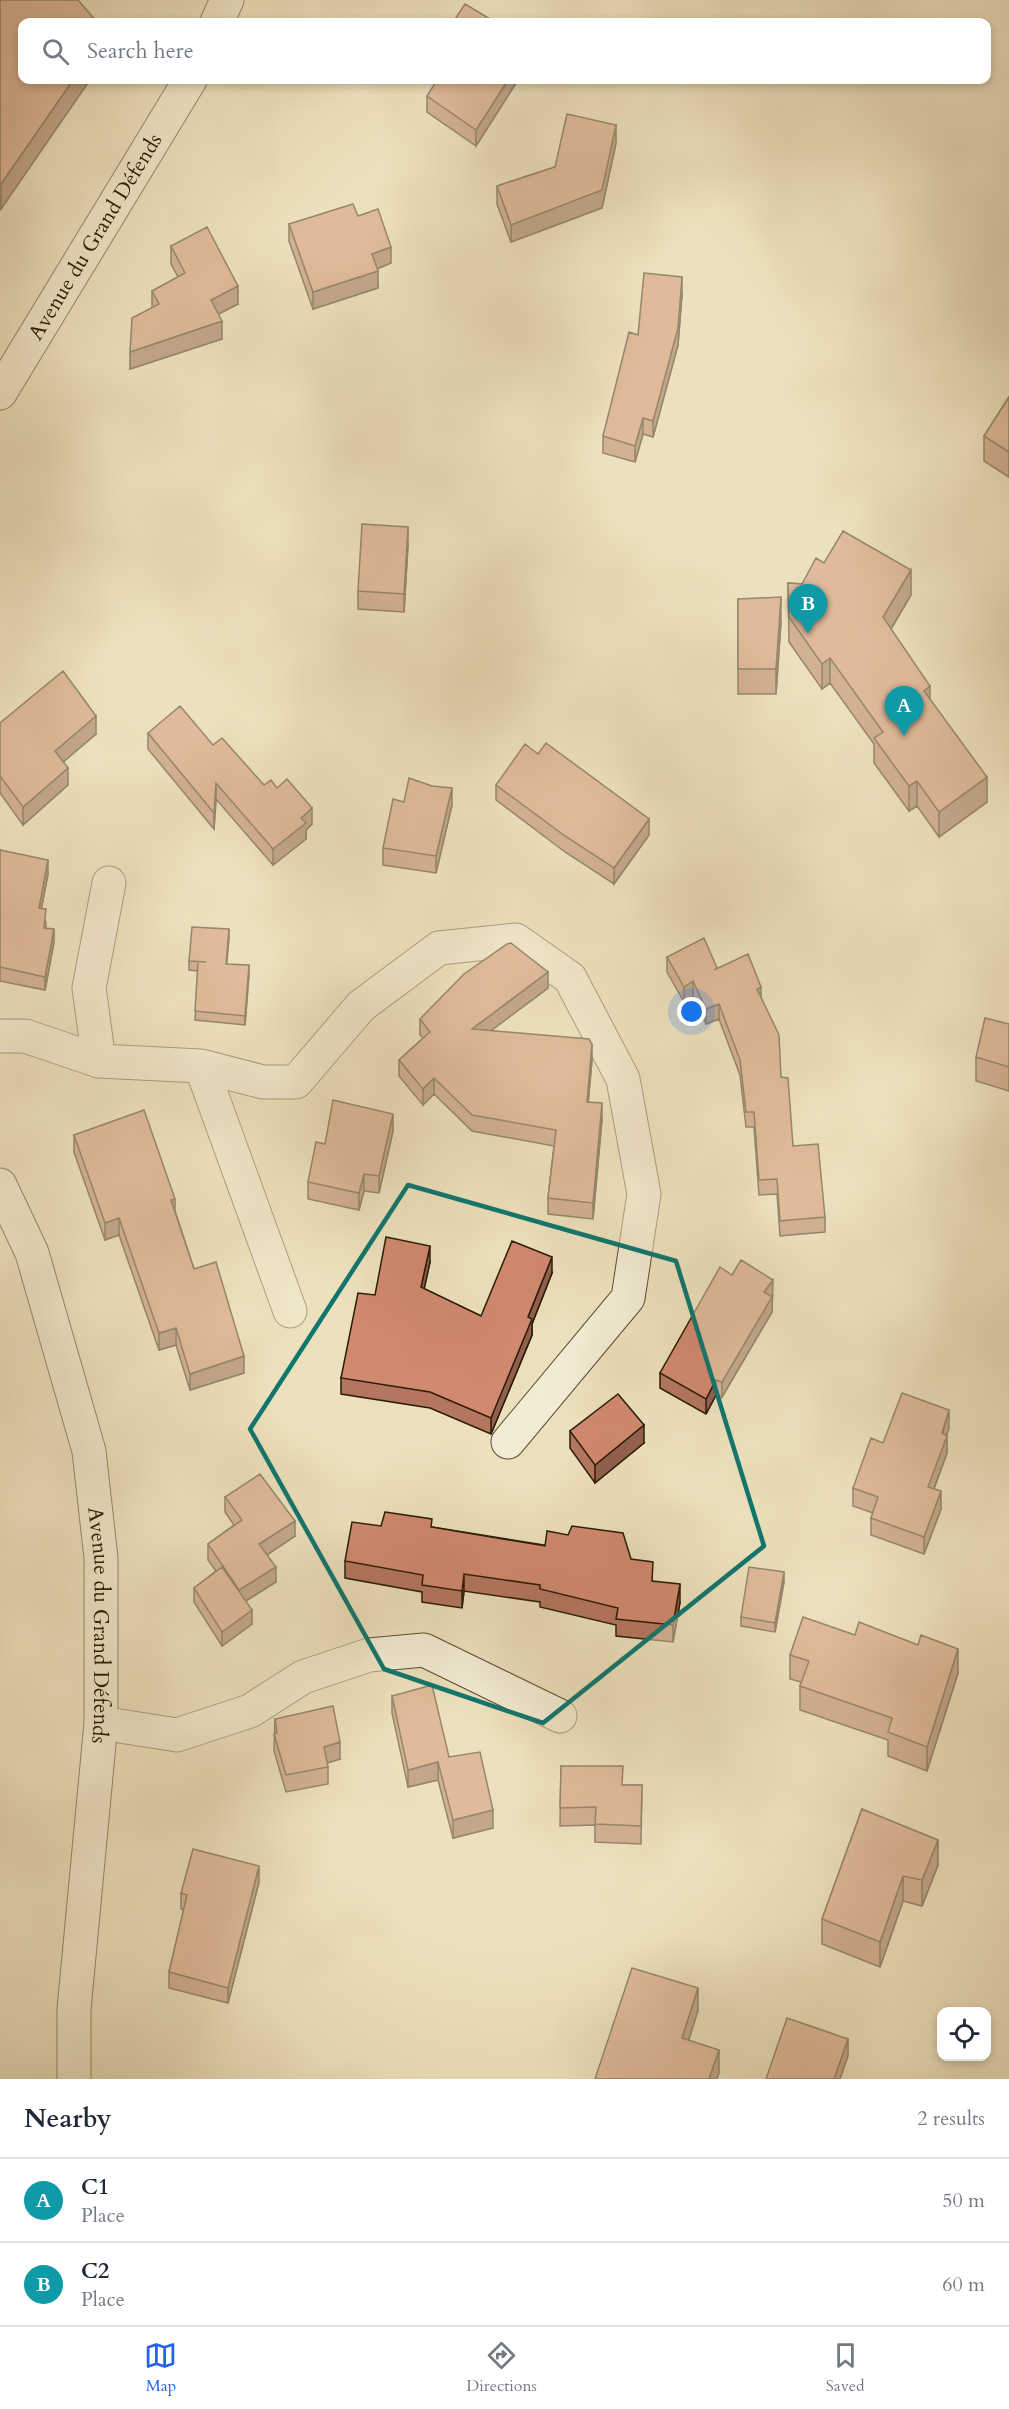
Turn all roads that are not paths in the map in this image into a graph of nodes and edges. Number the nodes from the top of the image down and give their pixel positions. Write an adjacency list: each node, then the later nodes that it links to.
1 (227, 0): 2 (street)
2 (219, 18)
3 (188, 84): 4 (street, Avenue du Grand Défends)
4 (0, 393)
5 (109, 883): 7 (street)
6 (0, 1036): 7 (street)
7 (99, 1061): 8 (street)
8 (201, 1066): 10 (street); 11 (street)
9 (0, 1185): 13 (street, Avenue du Grand Défends)
10 (290, 1311)
11 (508, 1442)
12 (560, 1716): 13 (street)
13 (101, 1723): 14 (street, Avenue du Grand Défends)
14 (74, 2079)

